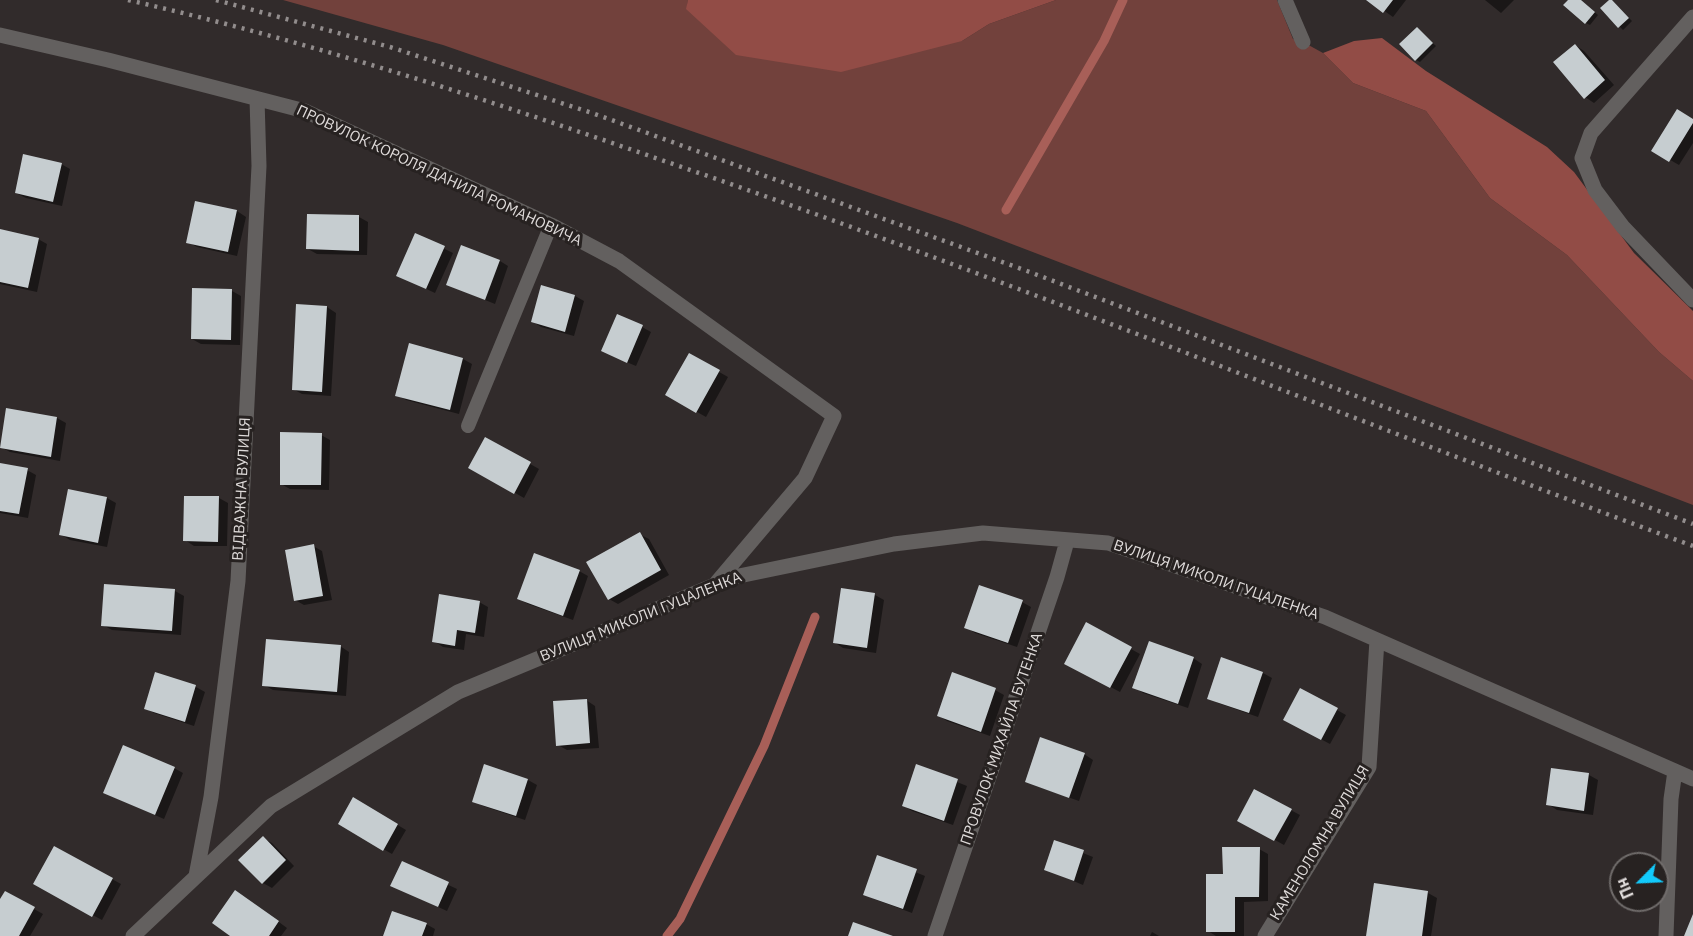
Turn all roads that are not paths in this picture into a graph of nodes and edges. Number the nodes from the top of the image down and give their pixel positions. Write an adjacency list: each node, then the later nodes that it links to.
1 (1285, 0): 4 (street)
2 (1693, 17): 7 (street)
3 (0, 35): 5 (street, ПРОВУЛОК КОРОЛЯ ДАНИЛА РОМАНОВИЧА)
4 (1303, 42)
5 (256, 99): 6 (street, ПРОВУЛОК КОРОЛЯ ДАНИЛА РОМАНОВИЧА); 14 (street, ВІДВАЖНА ВУЛИЦЯ)
6 (551, 225): 8 (lane); 10 (street, ПРОВУЛОК КОРОЛЯ ДАНИЛА РОМАНОВИЧА)
7 (1693, 300)
8 (468, 426)
9 (1066, 541): 10 (street, ВУЛИЦЯ МИКОЛИ ГУЦАЛЕНКА); 11 (street, ВУЛИЦЯ МИКОЛИ ГУЦАЛЕНКА); 16 (street, ПРОВУЛОК МИХАЙЛА БУТЕНКА)
10 (714, 585): 14 (street, ВУЛИЦЯ МИКОЛИ ГУЦАЛЕНКА)
11 (1377, 640): 12 (street, ВУЛИЦЯ МИКОЛИ ГУЦАЛЕНКА); 17 (street, КАМЕНОЛОМНА ВУЛИЦЯ)
12 (1675, 771): 13 (street, ВУЛИЦЯ МИКОЛИ ГУЦАЛЕНКА); 18 (street)
13 (1693, 779)
14 (196, 876): 15 (street, ВУЛИЦЯ МИКОЛИ ГУЦАЛЕНКА)
15 (133, 936)
16 (935, 936)
17 (1265, 936)
18 (1666, 936)

